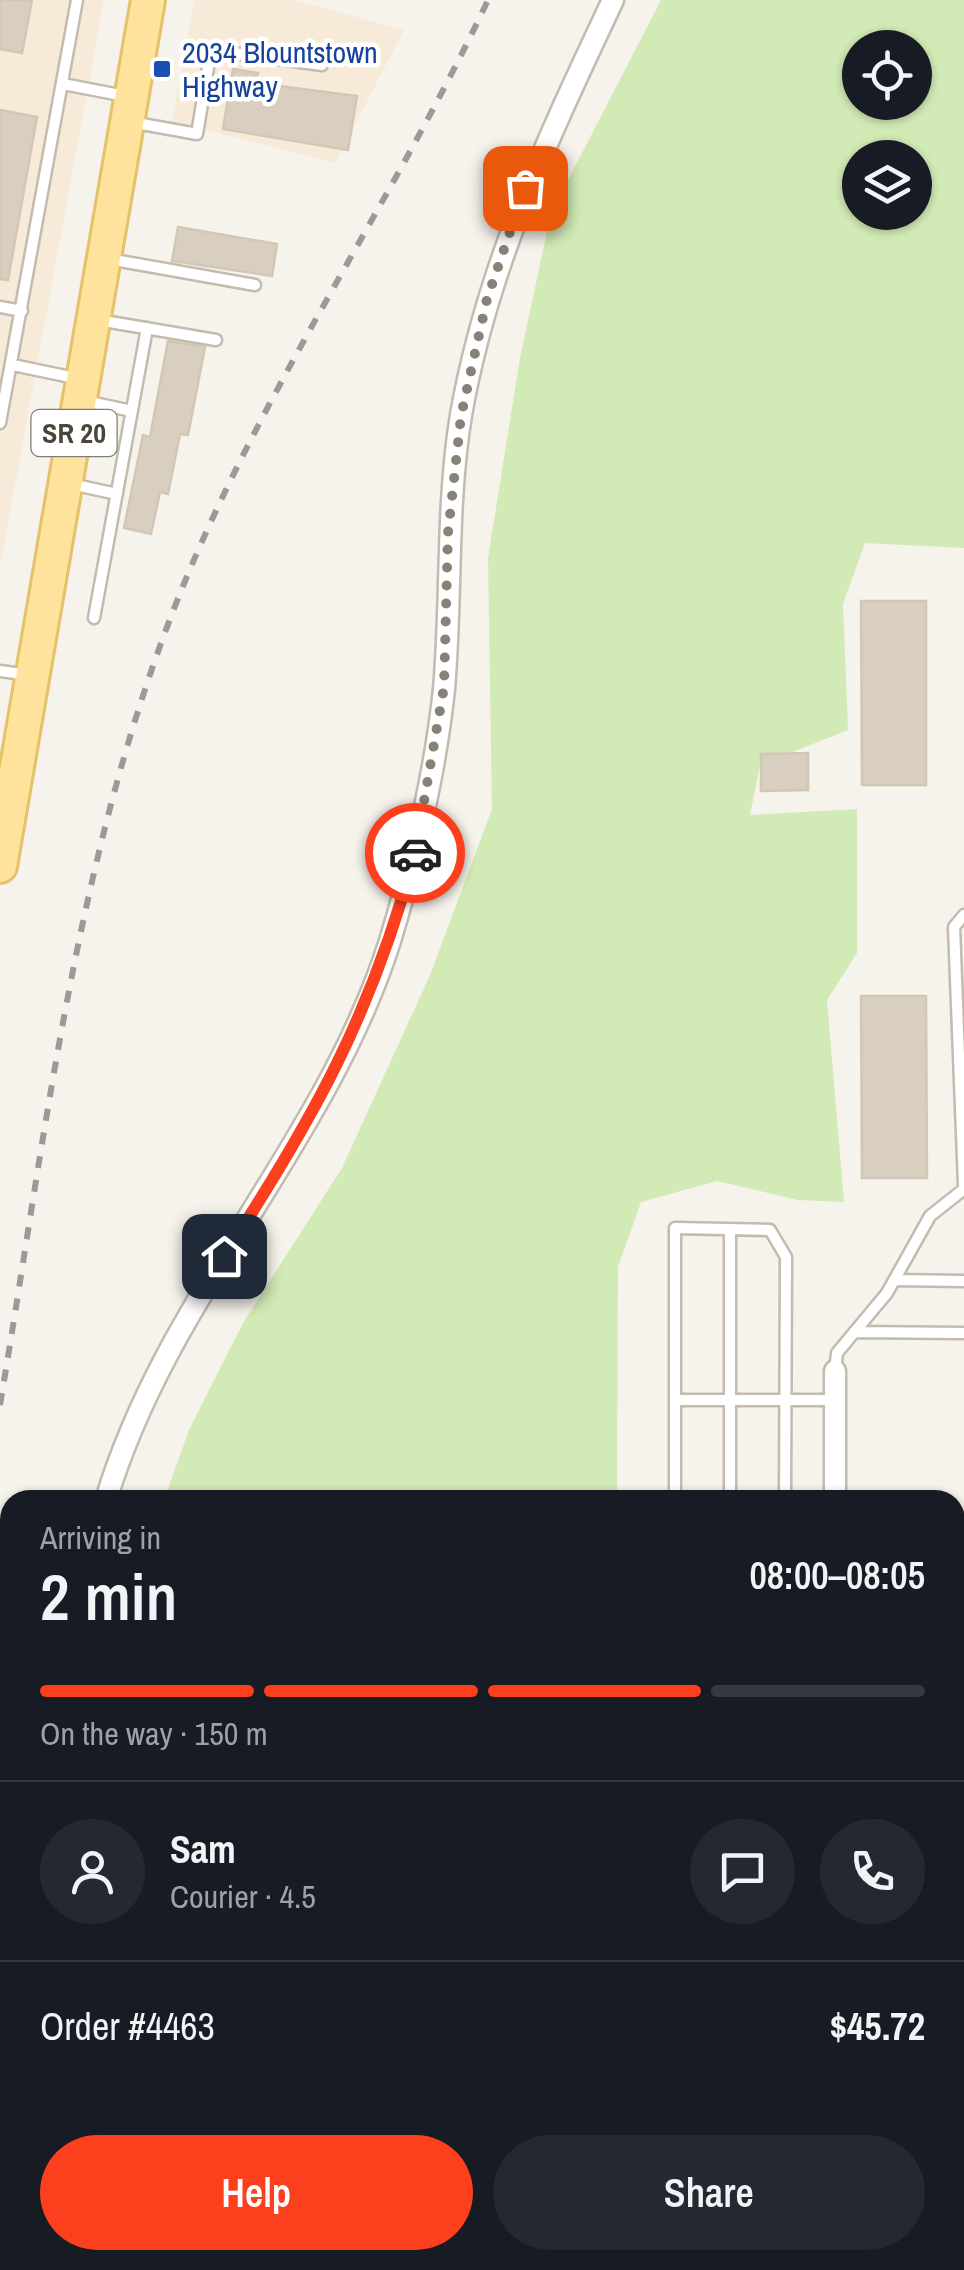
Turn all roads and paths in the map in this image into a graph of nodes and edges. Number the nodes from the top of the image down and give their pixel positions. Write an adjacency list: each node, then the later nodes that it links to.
1 (78, 0): 5 (lane)
2 (148, 0): 6 (main road, SR 20)
3 (613, 0): 36 (street)
4 (322, 65): 6 (lane)
5 (63, 84): 6 (lane); 10 (lane)
6 (129, 109): 7 (main road, SR 20)
7 (104, 258): 8 (lane); 11 (main road, SR 20)
8 (255, 285)
9 (0, 307): 10 (lane)
10 (22, 311): 14 (lane)
11 (93, 319): 12 (lane); 15 (main road, SR 20)
12 (146, 328): 13 (lane); 16 (lane)
13 (216, 340)
14 (13, 365): 15 (lane); 17 (lane)
15 (81, 390): 16 (lane); 18 (main road, SR 20)
16 (132, 411): 19 (lane)
17 (0, 423)
18 (66, 482): 19 (lane); 21 (main road, SR 20)
19 (117, 494): 20 (lane)
20 (94, 618)
21 (16, 673): 22 (main road, SR 20)
22 (0, 866)
23 (964, 915): 24 (lane)
24 (959, 926): 25 (lane)
25 (964, 1187): 27 (lane)
26 (730, 1229): 32 (lane); 33 (lane); 34 (lane)
27 (895, 1280): 28 (lane); 29 (lane)
28 (964, 1280)
29 (856, 1332): 30 (lane); 31 (lane)
30 (964, 1333)
31 (834, 1371): 35 (street)
32 (675, 1400): 33 (lane); 37 (lane)
33 (730, 1400): 34 (lane); 38 (lane)
34 (786, 1400): 35 (lane); 39 (lane)
35 (834, 1400): 40 (street)
36 (110, 1490)
37 (675, 1490)
38 (730, 1490)
39 (785, 1490)
40 (835, 1490)

